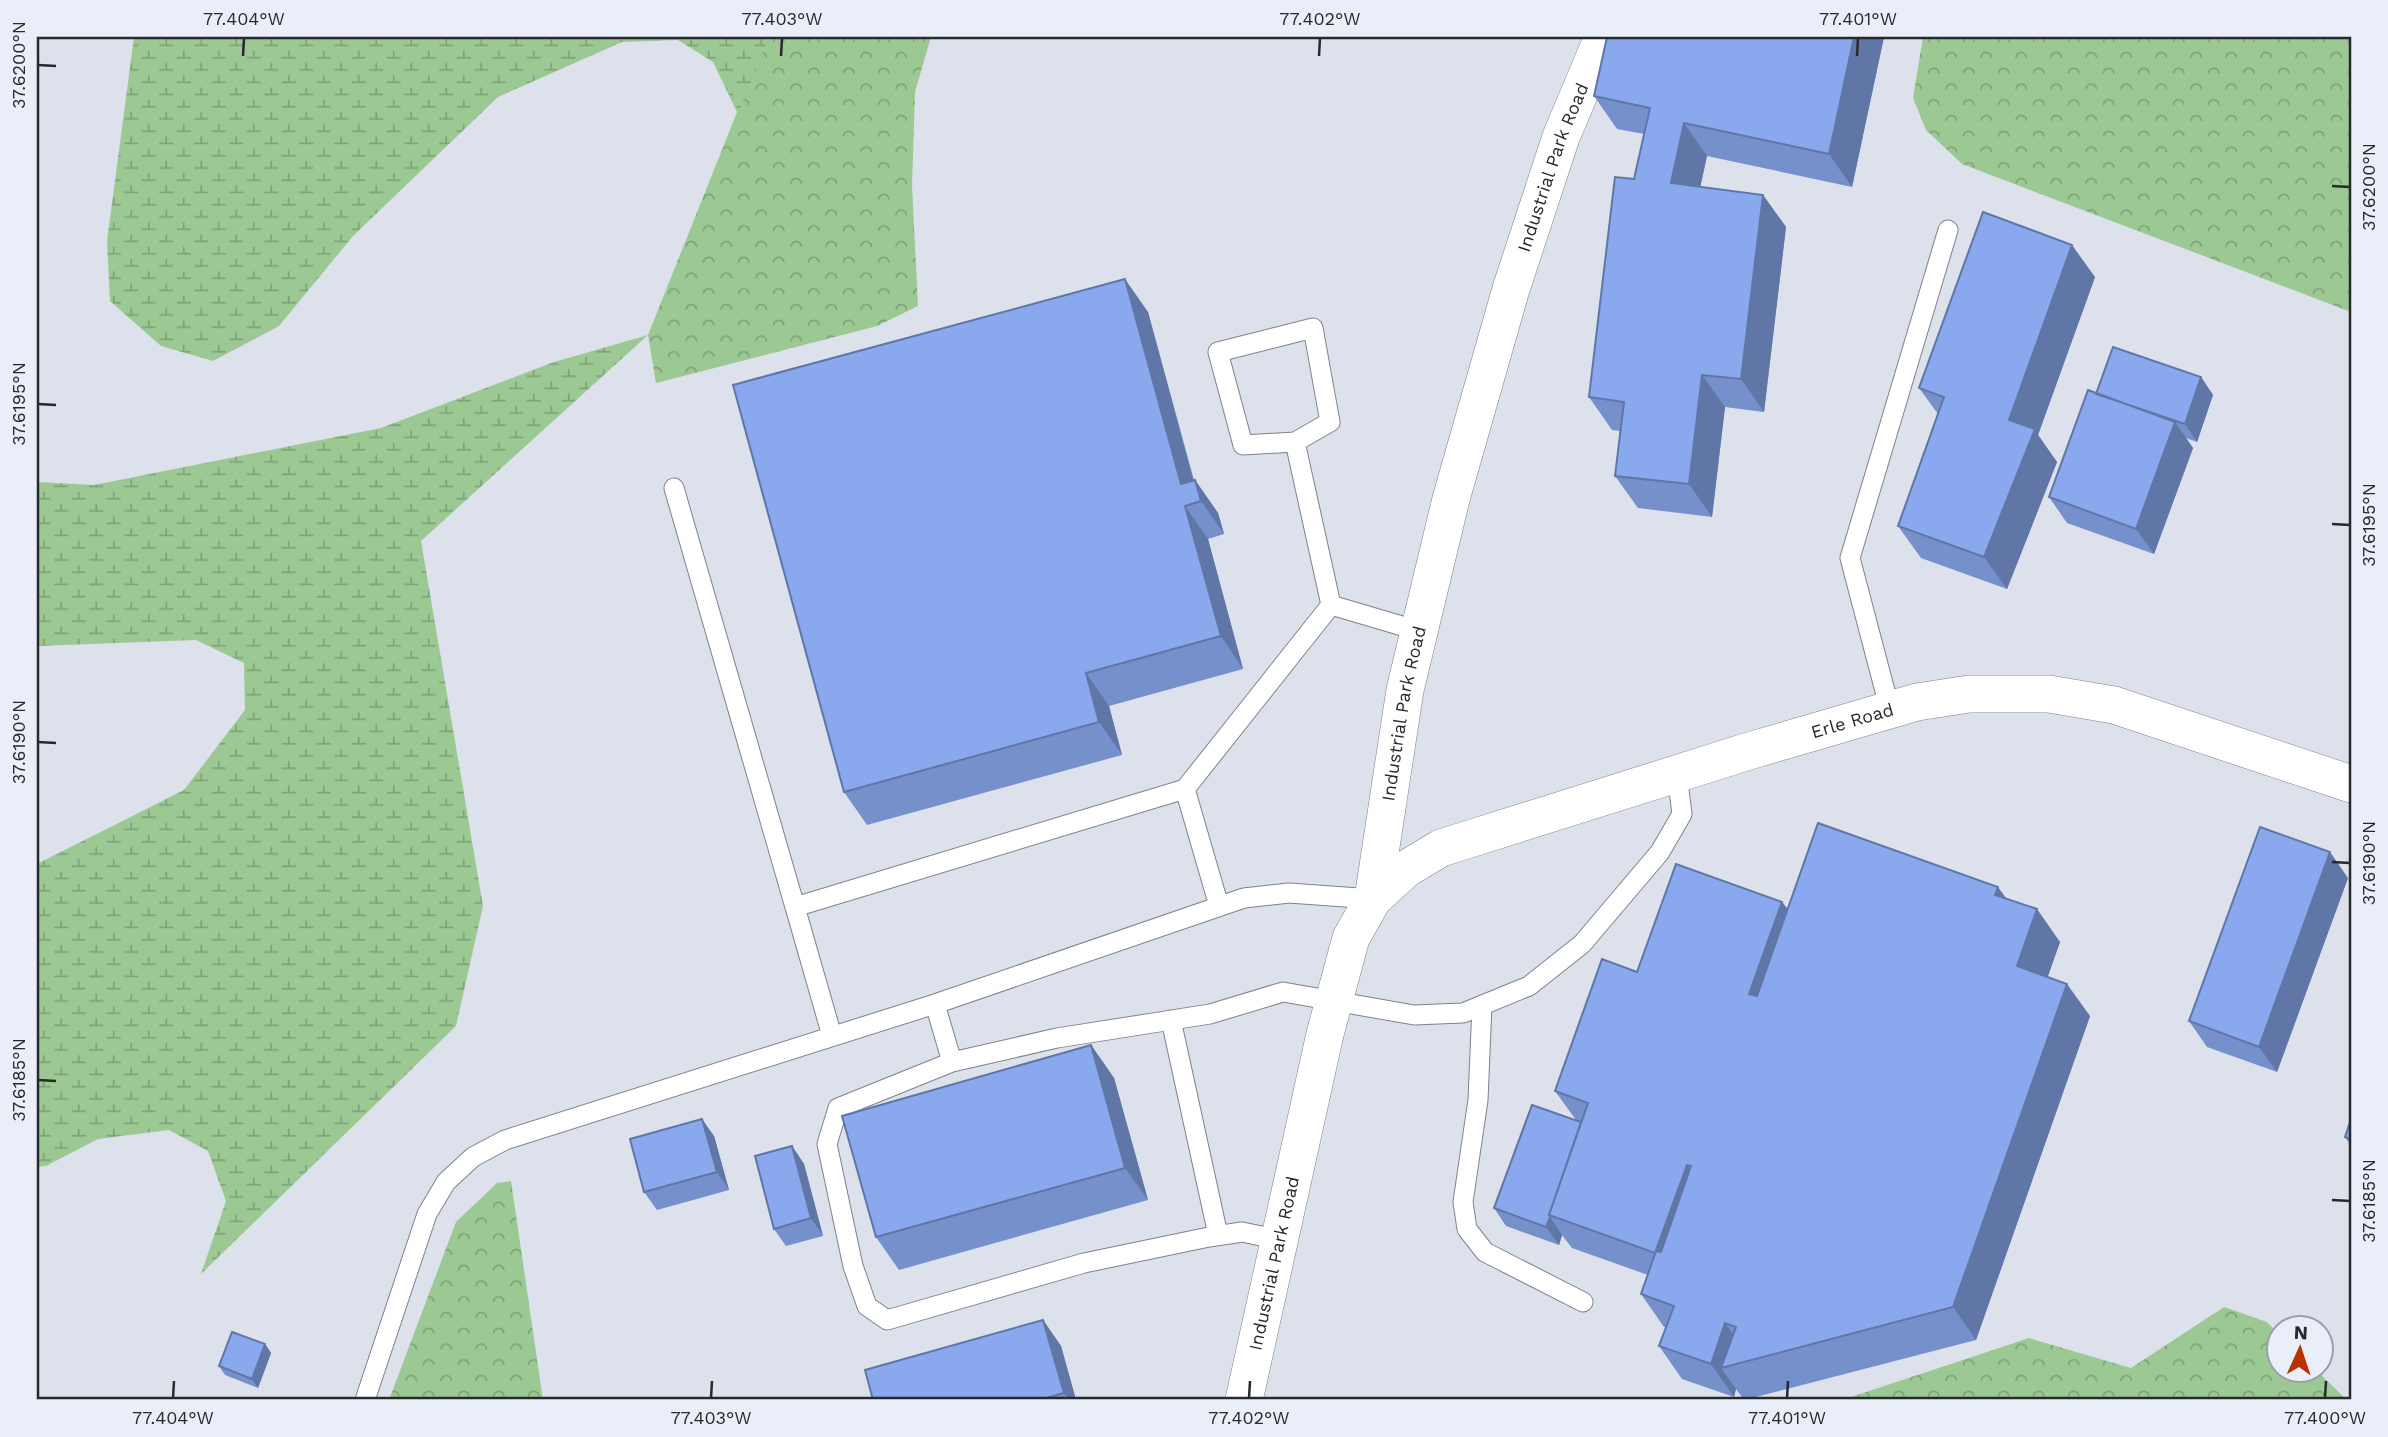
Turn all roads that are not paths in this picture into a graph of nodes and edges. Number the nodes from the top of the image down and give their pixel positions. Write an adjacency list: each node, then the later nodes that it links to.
1 (1603, 37): 6 (street, Industrial Park Road)
2 (1948, 230): 7 (lane)
3 (1295, 442): 3 (lane); 5 (lane)
4 (674, 488): 13 (lane)
5 (1331, 605): 6 (lane); 10 (lane)
6 (1419, 632): 11 (street, Industrial Park Road)
7 (1889, 710): 8 (street, Erle Road); 9 (street, Erle Road)
8 (1678, 774): 11 (street, Erle Road); 16 (lane)
9 (2351, 784)
10 (1185, 789): 12 (lane); 13 (lane)
11 (1373, 899): 12 (lane); 14 (street, Industrial Park Road)
12 (1219, 906): 15 (lane)
13 (795, 907): 18 (lane)
14 (1334, 1001): 16 (lane); 17 (lane); 21 (street, Industrial Park Road)
15 (935, 1004): 18 (lane); 19 (lane)
16 (1482, 1005): 22 (lane)
17 (1171, 1020): 19 (lane); 20 (lane)
18 (832, 1036): 23 (lane)
19 (952, 1062): 20 (lane)
20 (1218, 1235): 21 (lane)
21 (1280, 1240): 24 (street, Industrial Park Road)
22 (1583, 1302)
23 (365, 1400)
24 (1244, 1400)

